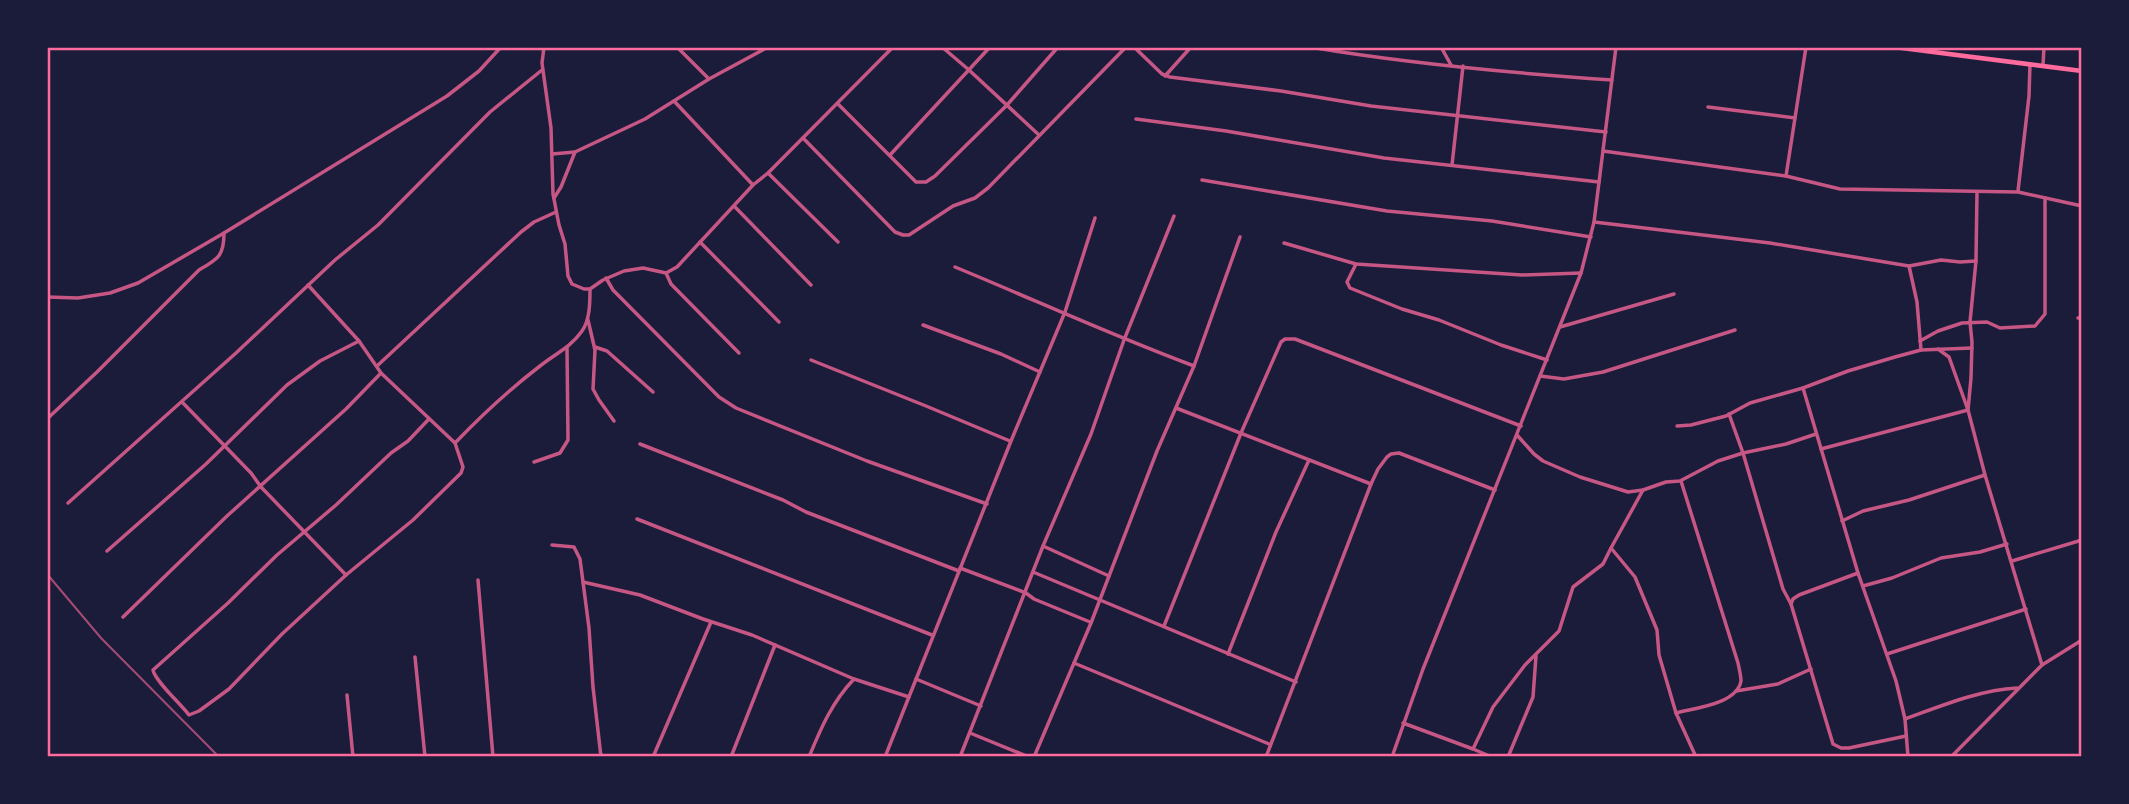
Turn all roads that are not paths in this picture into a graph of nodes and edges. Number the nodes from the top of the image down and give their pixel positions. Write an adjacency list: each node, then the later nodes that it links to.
1 (502, 47): 58 (street)
2 (544, 47): 23 (street)
3 (677, 47): 26 (street)
4 (768, 47): 26 (street)
5 (893, 47): 29 (street)
6 (942, 47): 22 (street)
7 (990, 47): 22 (street)
8 (1058, 47): 30 (street)
9 (1126, 47): 36 (street)
10 (1134, 47): 25 (street)
11 (1191, 47): 25 (street)
12 (1310, 47): 19 (street)
13 (1441, 47): 19 (street)
14 (1616, 47): 27 (street)
15 (1806, 47): 33 (street)
16 (1894, 47): 18 (main road)
17 (2044, 47): 20 (street)
18 (2030, 64): 20 (main road); 49 (street)
19 (1451, 65): 21 (street)
20 (2043, 65): 24 (main road)
21 (1464, 66): 27 (street); 32 (street)
22 (969, 70): 30 (street); 41 (street)
23 (542, 71): 40 (street); 71 (street)
24 (2082, 71)
25 (1165, 76): 32 (street)
26 (709, 79): 28 (street)
27 (1612, 80): 35 (street)
28 (674, 101): 39 (street); 47 (street)
29 (838, 104): 37 (street); 41 (street)
30 (1007, 105): 36 (street); 41 (street)
31 (1708, 107): 33 (street)
32 (1459, 116): 35 (street); 42 (street)
33 (1795, 118): 44 (street)
34 (1136, 119): 42 (street)
35 (1606, 132): 38 (street)
36 (1039, 135): 37 (street)
37 (803, 138): 43 (street)
38 (1603, 151): 44 (street); 46 (street)
39 (575, 152): 40 (street); 51 (street)
40 (552, 155): 51 (street)
41 (890, 155)
42 (1452, 165): 46 (street)
43 (768, 173): 47 (street); 62 (street)
44 (1786, 176): 48 (street)
45 (1202, 180): 60 (street)
46 (1599, 182): 57 (street)
47 (754, 185): 52 (street)
48 (1977, 192): 49 (street); 64 (street)
49 (2018, 192): 50 (street)
50 (2045, 198): 53 (street); 79 (street)
51 (554, 199): 54 (street)
52 (735, 206): 61 (street); 72 (street)
53 (2082, 206)
54 (556, 212): 73 (street); 94 (street)
55 (1174, 216): 83 (street)
56 (1095, 218): 76 (street)
57 (1594, 222): 60 (street); 67 (street)
58 (225, 233): 75 (street); 105 (street)
59 (1240, 237): 95 (street)
60 (1591, 237): 69 (street)
61 (700, 242): 68 (street); 78 (street)
62 (838, 243)
63 (1284, 243): 65 (street)
64 (1976, 261): 67 (street); 79 (street)
65 (1356, 264): 69 (street); 93 (street)
66 (955, 267): 76 (street)
67 (1909, 267): 85 (street)
68 (666, 273): 70 (street); 91 (street)
69 (1581, 273): 81 (street)
70 (606, 278): 73 (street); 128 (street)
71 (308, 285): 84 (street); 101 (street)
72 (811, 285)
73 (590, 289): 77 (street)
74 (1674, 294): 81 (street)
75 (47, 297)
76 (1065, 312): 83 (street); 96 (street)
77 (587, 318): 86 (street); 87 (street)
78 (779, 322)
79 (1970, 322): 85 (street); 88 (street)
80 (923, 325): 96 (street)
81 (1560, 327): 93 (street)
82 (1735, 330): 98 (street)
83 (1124, 340): 95 (street); 135 (street)
84 (359, 341): 94 (street); 116 (street)
85 (1920, 341): 90 (street)
86 (595, 347): 100 (street); 107 (street)
87 (567, 348): 114 (street); 120 (street)
88 (1972, 348): 89 (street); 103 (street)
89 (1938, 349): 90 (street); 103 (street)
90 (1921, 350): 99 (street)
91 (738, 353)
92 (811, 360): 113 (street)
93 (1547, 360): 98 (street)
94 (377, 366): 97 (street)
95 (1194, 366): 102 (street)
96 (1040, 372): 113 (street)
97 (381, 373): 106 (street); 124 (street)
98 (1540, 376): 108 (street)
99 (1803, 388): 104 (street); 111 (street)
100 (653, 392)
101 (182, 402): 116 (street); 127 (street)
102 (1176, 408): 110 (street); 143 (street)
103 (1968, 410): 117 (street); 121 (street)
104 (1730, 414): 109 (street); 118 (street)
105 (47, 419)
106 (428, 419): 114 (street); 131 (street)
107 (614, 421)
108 (1521, 425): 110 (street); 112 (street)
109 (1677, 426)
110 (1241, 433): 119 (street); 154 (street)
111 (1816, 434): 117 (street); 118 (street)
112 (1517, 435): 125 (street); 126 (street)
113 (1011, 441): 128 (street)
114 (455, 443): 142 (street)
115 (640, 444): 139 (street)
116 (224, 446): 124 (street); 137 (street)
117 (1821, 449): 130 (street)
118 (1743, 453): 122 (street); 149 (street)
119 (1309, 460): 123 (street); 158 (street)
120 (534, 462)
121 (1985, 475): 130 (street); 133 (street)
122 (1680, 481): 126 (street); 169 (street)
123 (1371, 484): 125 (street); 167 (street)
124 (261, 486): 131 (street); 151 (street)
125 (1495, 490): 175 (street)
126 (1643, 490): 136 (street)
127 (68, 503)
128 (987, 504): 139 (street)
129 (637, 519): 155 (street)
130 (1842, 521): 141 (street)
131 (303, 532): 142 (street); 142 (street)
132 (2082, 540): 138 (street)
133 (2007, 544): 138 (street); 146 (street)
134 (552, 545): 145 (street)
135 (1043, 546): 140 (street); 143 (street)
136 (1611, 548): 160 (street); 173 (street)
137 (107, 551)
138 (2012, 561): 150 (street)
139 (960, 569): 147 (street); 155 (street)
140 (1032, 572): 147 (street); 148 (street)
141 (1858, 573): 146 (street); 149 (street)
142 (346, 575)
143 (1108, 576): 148 (street)
144 (478, 580): 182 (street)
145 (583, 582): 152 (street); 183 (street)
146 (1863, 586): 159 (street)
147 (1026, 593): 153 (street); 172 (street)
148 (1099, 599): 153 (street); 154 (street)
149 (1791, 604): 164 (street)
150 (2026, 609): 159 (street); 163 (street)
151 (123, 617)
152 (711, 622): 157 (street); 184 (street)
153 (1091, 623): 162 (street)
154 (1164, 626): 158 (street)
155 (932, 635): 166 (street)
156 (2082, 640): 163 (street)
157 (775, 645): 165 (street); 185 (street)
158 (1227, 654): 167 (street)
159 (1887, 654): 174 (street)
160 (1536, 655): 179 (street); 193 (street)
161 (415, 657): 181 (street)
162 (1074, 663): 178 (street); 189 (street)
163 (2042, 665): 168 (street)
164 (1812, 669): 169 (street); 177 (street)
165 (854, 679): 171 (street); 186 (street)
166 (916, 679): 171 (street); 172 (street)
167 (1296, 682): 178 (street)
168 (2020, 688): 174 (street); 196 (street)
169 (1736, 691): 173 (street)
170 (347, 695): 180 (street)
171 (909, 697): 187 (street)
172 (981, 706): 176 (street)
173 (1676, 713): 194 (street)
174 (1905, 719): 177 (street)
175 (1403, 723): 179 (street); 191 (street)
176 (970, 733): 188 (street); 189 (street)
177 (1906, 736): 195 (street)
178 (1270, 744): 190 (street)
179 (1473, 749): 192 (street)
180 (353, 757)
181 (425, 757)
182 (493, 757)
183 (601, 757)
184 (653, 757)
185 (731, 757)
186 (809, 757)
187 (885, 757)
188 (960, 757)
189 (1031, 757)
190 (1266, 757)
191 (1392, 757)
192 (1492, 757)
193 (1508, 757)
194 (1696, 757)
195 (1908, 757)
196 (1951, 757)

